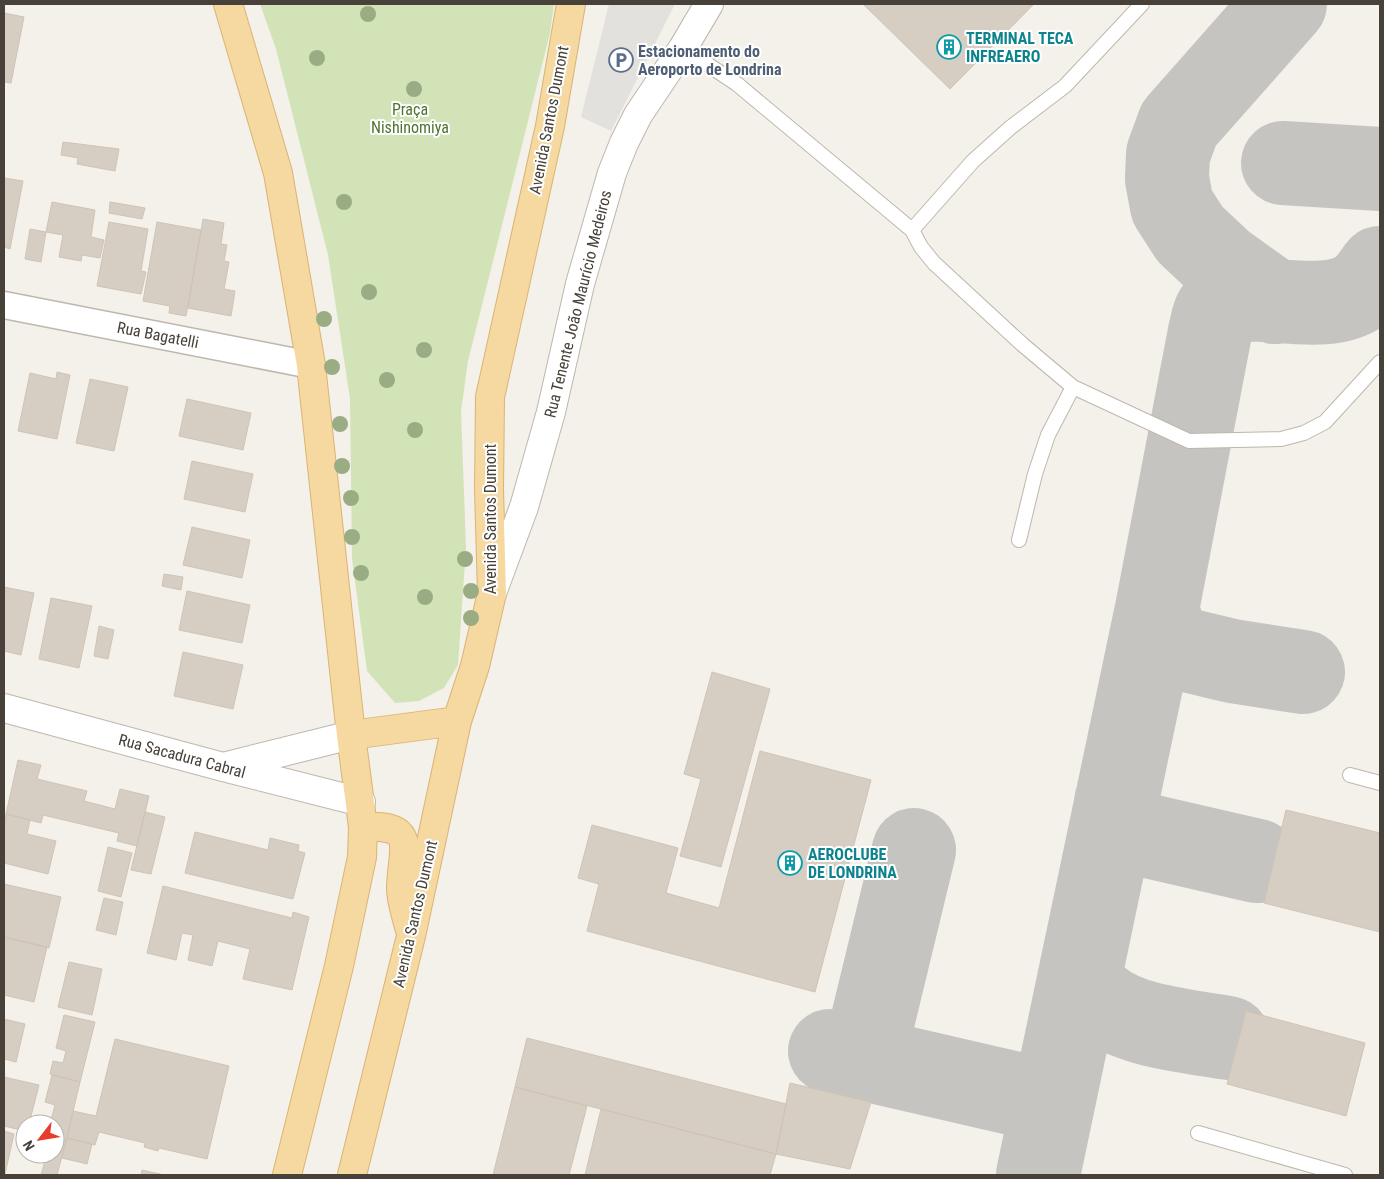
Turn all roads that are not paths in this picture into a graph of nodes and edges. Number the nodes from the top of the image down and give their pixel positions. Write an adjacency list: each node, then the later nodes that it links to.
1 (228, 4): 9 (main road)
2 (571, 4): 12 (main road, Avenida Santos Dumont)
3 (710, 4): 5 (street, Rua Tenente João Maurício Medeiros)
4 (1142, 4): 6 (lane)
5 (683, 48): 6 (lane); 12 (street, Rua Tenente João Maurício Medeiros)
6 (912, 230): 10 (lane)
7 (4, 305): 9 (street, Rua Bagatelli)
8 (1380, 362): 10 (lane)
9 (311, 365): 15 (main road)
10 (1073, 388): 11 (lane)
11 (1019, 540)
12 (492, 593): 14 (main road, Avenida Santos Dumont)
13 (4, 708): 16 (street, Rua Sacadura Cabral)
14 (457, 722): 15 (main road); 20 (main road, Avenida Santos Dumont)
15 (350, 735): 16 (street); 19 (main road)
16 (223, 767): 19 (street, Rua Sacadura Cabral)
17 (1350, 775): 18 (lane)
18 (1380, 783)
19 (362, 815): 20 (main road); 22 (main road)
20 (411, 936): 23 (main road, Avenida Santos Dumont)
21 (1198, 1133): 24 (lane)
22 (287, 1175)
23 (352, 1175)
24 (1345, 1175)

